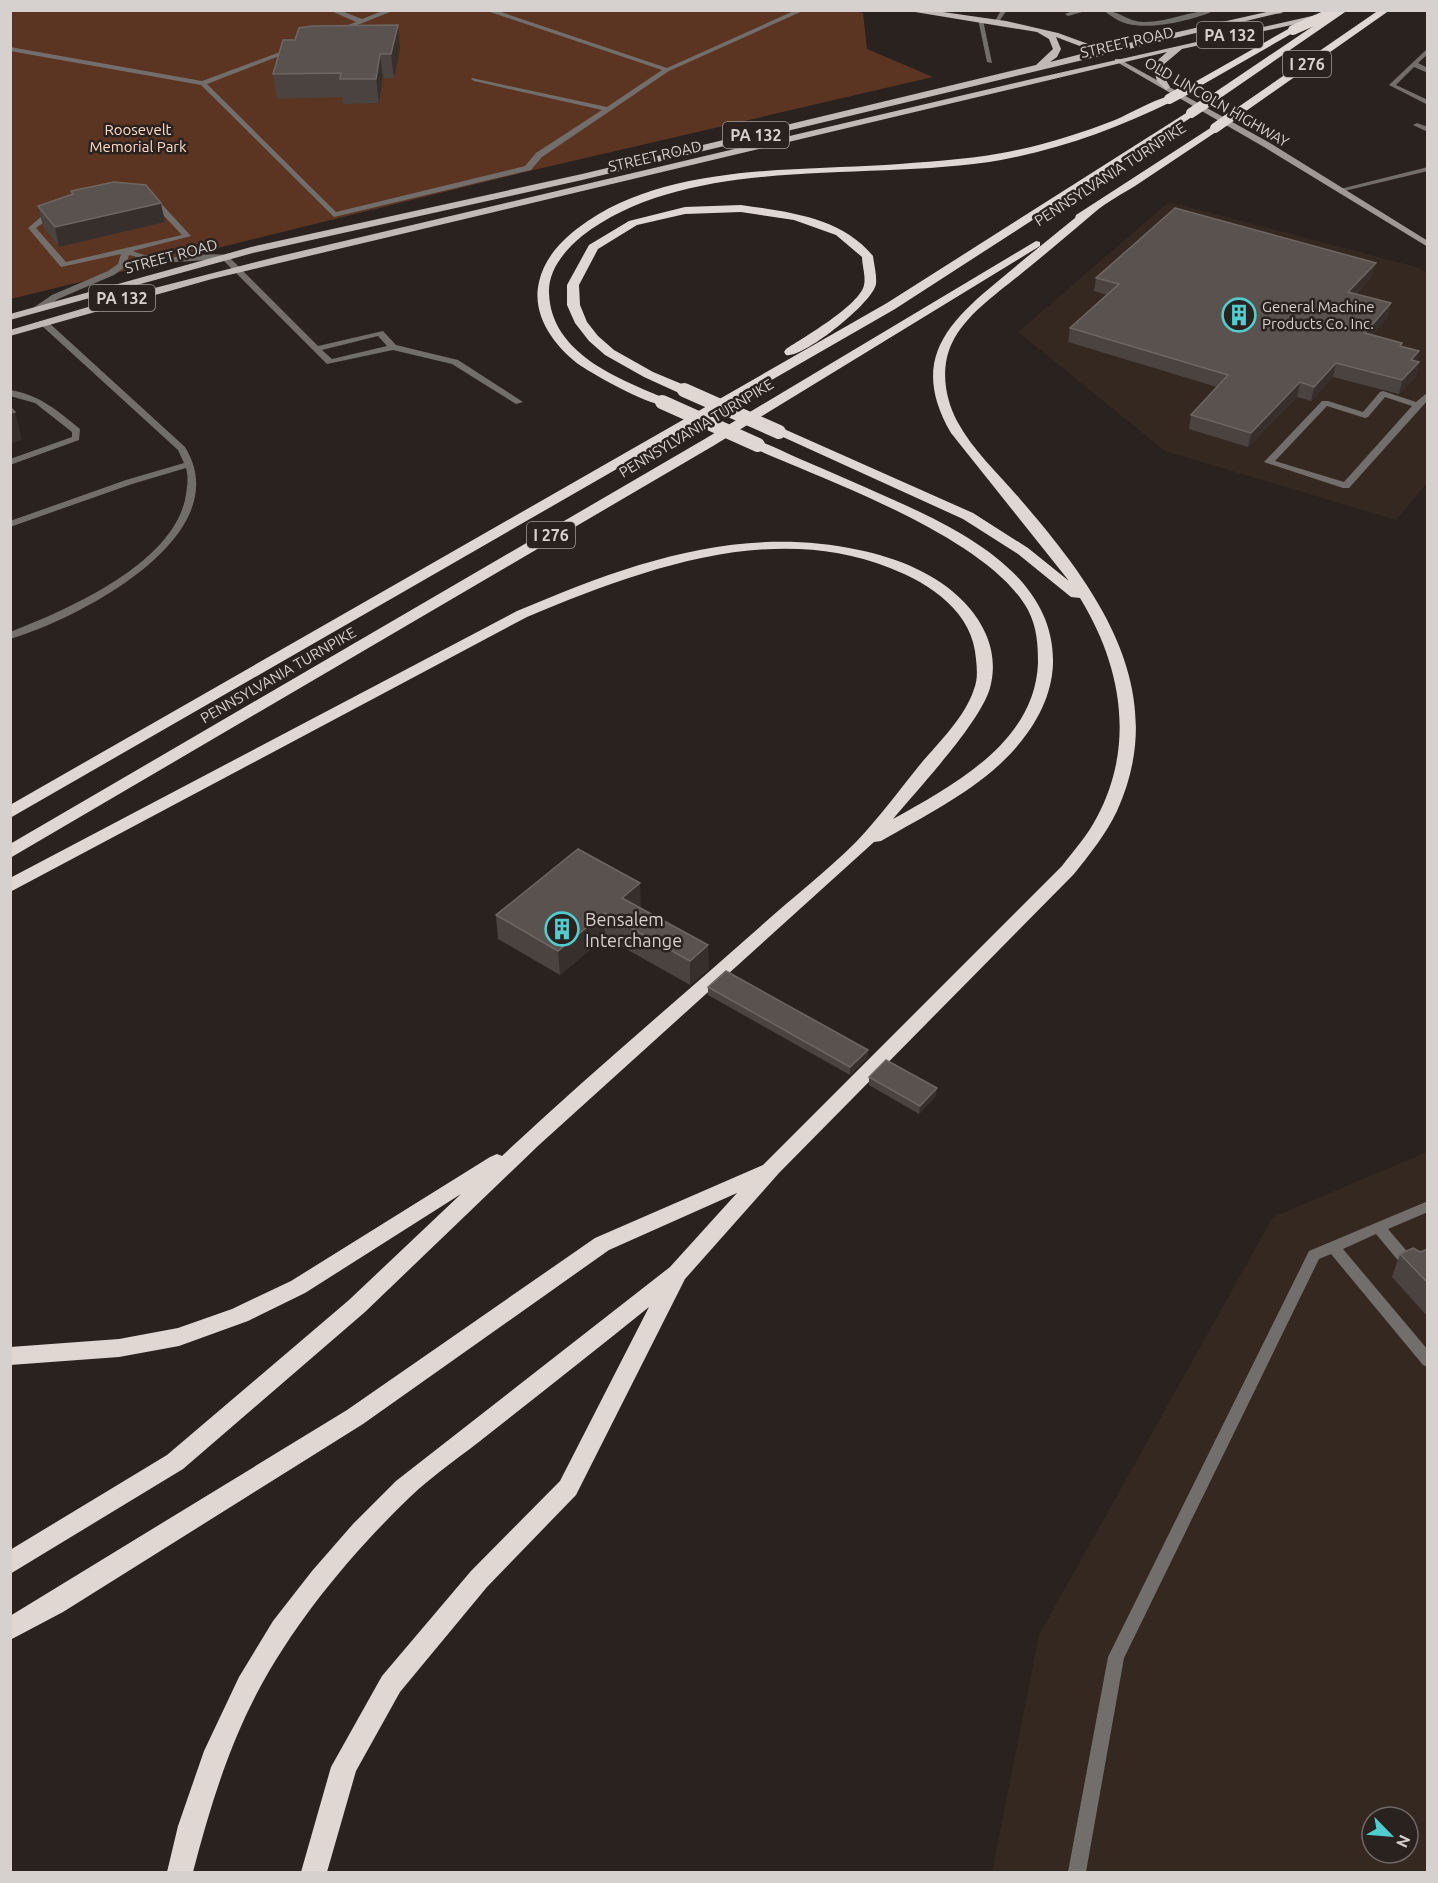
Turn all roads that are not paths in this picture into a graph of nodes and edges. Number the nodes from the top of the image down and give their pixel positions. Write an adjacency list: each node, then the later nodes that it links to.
1 (332, 10): 17 (street)
2 (392, 10): 17 (street)
3 (487, 10): 30 (street)
4 (802, 10): 30 (street)
5 (907, 10): 16 (main road, OLD LINCOLN HIGHWAY)
6 (1004, 10): 18 (street)
7 (1086, 10): 15 (street)
8 (1106, 10): 9 (street)
9 (1212, 10)
10 (1258, 10): 13 (street)
11 (1338, 10): 34 (highway, bridge)
12 (1344, 10): 21 (main road, STREET ROAD / PA 132); 56 (highway, PENNSYLVANIA TURNPIKE / I 276, bridge)
13 (1284, 11): 25 (main road, STREET ROAD / PA 132)
14 (1383, 12): 41 (highway, PENNSYLVANIA TURNPIKE / I 276, bridge)
15 (1068, 14)
16 (980, 20): 18 (main road, OLD LINCOLN HIGHWAY); 27 (street)
17 (363, 22): 20 (street)
18 (996, 22): 19 (main road, OLD LINCOLN HIGHWAY)
19 (1021, 26): 25 (main road, OLD LINCOLN HIGHWAY); 29 (main road)
20 (331, 34)
21 (1202, 41): 26 (main road, STREET ROAD / PA 132); 34 (main road)
22 (299, 46): 33 (street)
23 (10, 49): 33 (street)
24 (1428, 50): 28 (street)
25 (1101, 51): 26 (main road, OLD LINCOLN HIGHWAY); 29 (main road, STREET ROAD / PA 132)
26 (1117, 60): 34 (main road, OLD LINCOLN HIGHWAY); 45 (main road, STREET ROAD / PA 132)
27 (990, 62)
28 (1414, 64): 31 (street); 35 (street)
29 (1034, 68): 44 (main road, STREET ROAD / PA 132)
30 (667, 70): 36 (street)
31 (1428, 71)
32 (474, 79): 36 (street)
33 (203, 83): 36 (street)
34 (1167, 93): 40 (main road, OLD LINCOLN HIGHWAY); 63 (highway, bridge)
35 (1428, 103)
36 (608, 109)
37 (1417, 124): 38 (street)
38 (1428, 130)
39 (1428, 169): 40 (street)
40 (1340, 190): 42 (main road, OLD LINCOLN HIGHWAY)
41 (1088, 213): 60 (highway); 64 (highway, PENNSYLVANIA TURNPIKE / I 276)
42 (1428, 244)
43 (126, 251): 43 (street); 44 (street); 46 (street)
44 (224, 257): 45 (street); 46 (main road, STREET ROAD / PA 132)
45 (236, 270): 48 (main road, STREET ROAD / PA 132); 51 (street)
46 (36, 309): 47 (main road, STREET ROAD / PA 132)
47 (10, 317)
48 (44, 322): 49 (main road, STREET ROAD / PA 132); 58 (street)
49 (10, 333)
50 (393, 347): 51 (street); 51 (street); 54 (street)
51 (316, 349)
52 (10, 393): 57 (street)
53 (1428, 394): 55 (street)
54 (519, 402)
55 (1418, 405): 55 (street)
56 (691, 422): 60 (highway, bridge); 62 (highway, PENNSYLVANIA TURNPIKE / I 276)
57 (10, 462)
58 (190, 464): 59 (street); 61 (street)
59 (10, 524)
60 (1092, 606): 67 (highway)
61 (10, 636)
62 (10, 813)
63 (863, 845): 65 (highway); 66 (highway)
64 (10, 852)
65 (10, 886)
66 (532, 1140): 73 (highway); 75 (highway)
67 (772, 1168): 72 (highway); 76 (highway)
68 (1428, 1206): 69 (street)
69 (1378, 1227): 70 (street); 71 (street)
70 (1333, 1247): 74 (street); 79 (street)
71 (1412, 1267)
72 (677, 1273): 77 (highway); 78 (highway)
73 (10, 1356)
74 (1428, 1361)
75 (10, 1563)
76 (10, 1629)
77 (180, 1872)
78 (314, 1872)
79 (1077, 1872)

